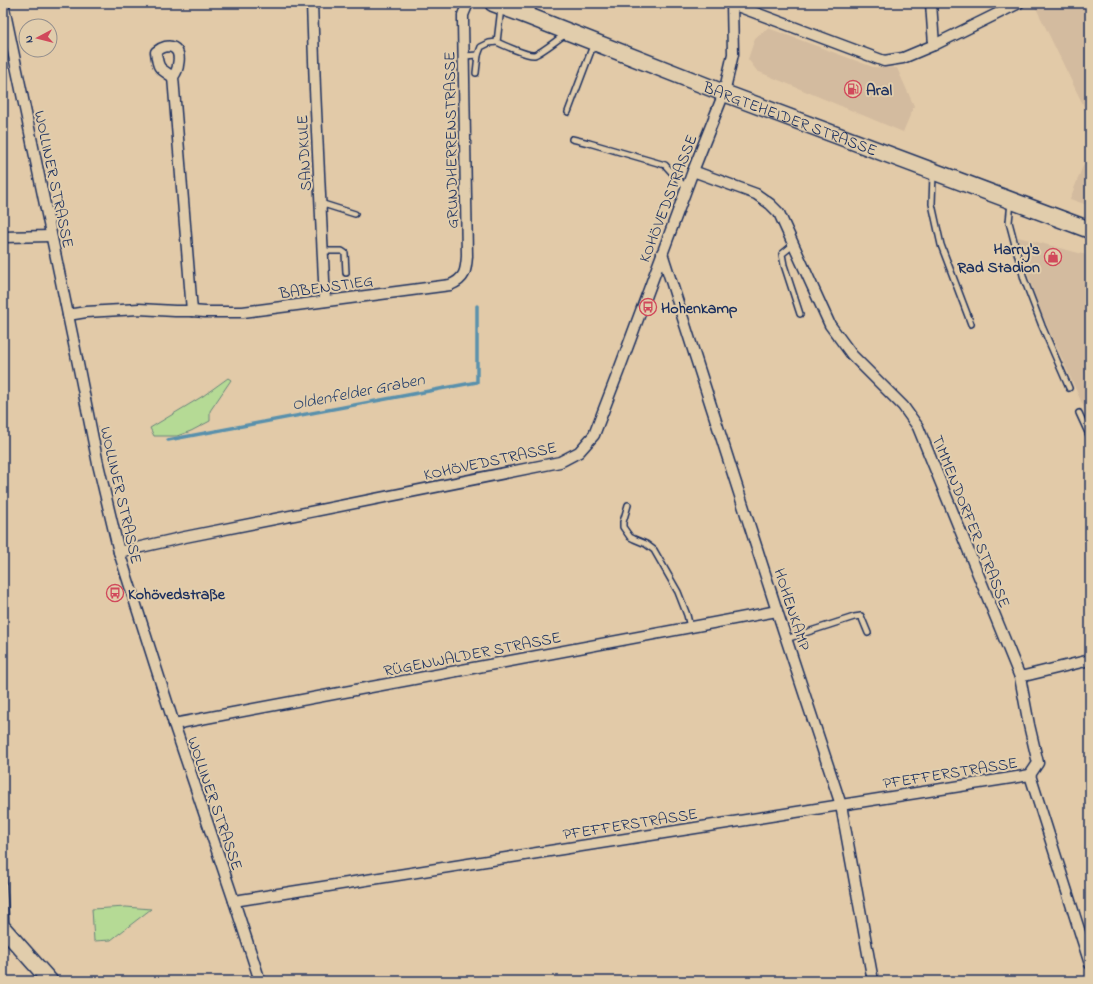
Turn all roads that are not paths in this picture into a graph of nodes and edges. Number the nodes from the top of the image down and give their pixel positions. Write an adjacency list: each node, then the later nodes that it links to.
1 (3, 3): 9 (street, WOLLINER STRASSE)
2 (312, 3): 25 (street, SANDKULE)
3 (468, 3): 15 (street, GRUNDHERRENSTRASSE)
4 (732, 3): 13 (street); 18 (street, KOHÖVEDSTRASSE)
5 (931, 3): 13 (street)
6 (1019, 3): 13 (street)
7 (497, 5): 8 (main road, BARGTEHEIDER STRASSE); 11 (lane)
8 (530, 9): 10 (main road, BARGTEHEIDER STRASSE)
9 (6, 26): 28 (street, WOLLINER STRASSE)
10 (569, 32): 11 (lane); 12 (main road, BARGTEHEIDER STRASSE)
11 (497, 42): 14 (lane)
12 (594, 42): 18 (main road, BARGTEHEIDER STRASSE); 19 (lane)
13 (934, 45)
14 (478, 55): 15 (lane); 16 (lane)
15 (464, 56): 34 (street, GRUNDHERRENSTRASSE)
16 (476, 73)
17 (173, 77): 36 (street)
18 (724, 93): 21 (street, KOHÖVEDSTRASSE); 22 (main road, BARGTEHEIDER STRASSE)
19 (568, 112)
20 (572, 139): 23 (lane)
21 (692, 171): 23 (street, KOHÖVEDSTRASSE); 30 (street, TIMMENDORFER STRASSE)
22 (933, 171): 24 (main road, BARGTEHEIDER STRASSE); 39 (lane)
23 (686, 188): 32 (street, KOHÖVEDSTRASSE)
24 (1011, 200): 27 (main road, BARGTEHEIDER STRASSE); 40 (lane)
25 (320, 203): 26 (lane); 31 (street, SANDKULE)
26 (355, 214)
27 (1090, 230)
28 (51, 236): 29 (street); 38 (street, WOLLINER STRASSE)
29 (3, 237)
30 (793, 245): 37 (lane); 50 (street, TIMMENDORFER STRASSE)
31 (322, 251): 33 (lane); 35 (street, SANDKULE)
32 (662, 252): 44 (street, KOHÖVEDSTRASSE); 45 (street, HOHENKAMP)
33 (346, 273)
34 (462, 277): 35 (street, BABENSTIEG)
35 (325, 301): 36 (street, BABENSTIEG)
36 (192, 310): 38 (street, BABENSTIEG)
37 (800, 314)
38 (68, 315): 44 (street, WOLLINER STRASSE)
39 (971, 324)
40 (1069, 388)
41 (1079, 413): 42 (lane)
42 (1090, 437)
43 (628, 505): 46 (lane)
44 (119, 552): 51 (street, WOLLINER STRASSE)
45 (777, 611): 46 (street, RÜGENWALDER STRASSE); 48 (street, HOHENKAMP)
46 (690, 627): 51 (street, RÜGENWALDER STRASSE)
47 (868, 633): 48 (lane)
48 (786, 639): 53 (street, HOHENKAMP)
49 (1090, 660): 50 (street)
50 (1020, 678): 52 (street, TIMMENDORFER STRASSE)
51 (174, 724): 55 (street, WOLLINER STRASSE)
52 (1030, 775): 53 (street, PFEFFERSTRASSE); 57 (street)
53 (841, 805): 55 (street, PFEFFERSTRASSE); 60 (street, HOHENKAMP)
54 (3, 873): 56 (lane)
55 (234, 901): 59 (street, WOLLINER STRASSE)
56 (5, 930): 58 (street)
57 (1090, 964)
58 (50, 981)
59 (260, 981)
60 (874, 981)

